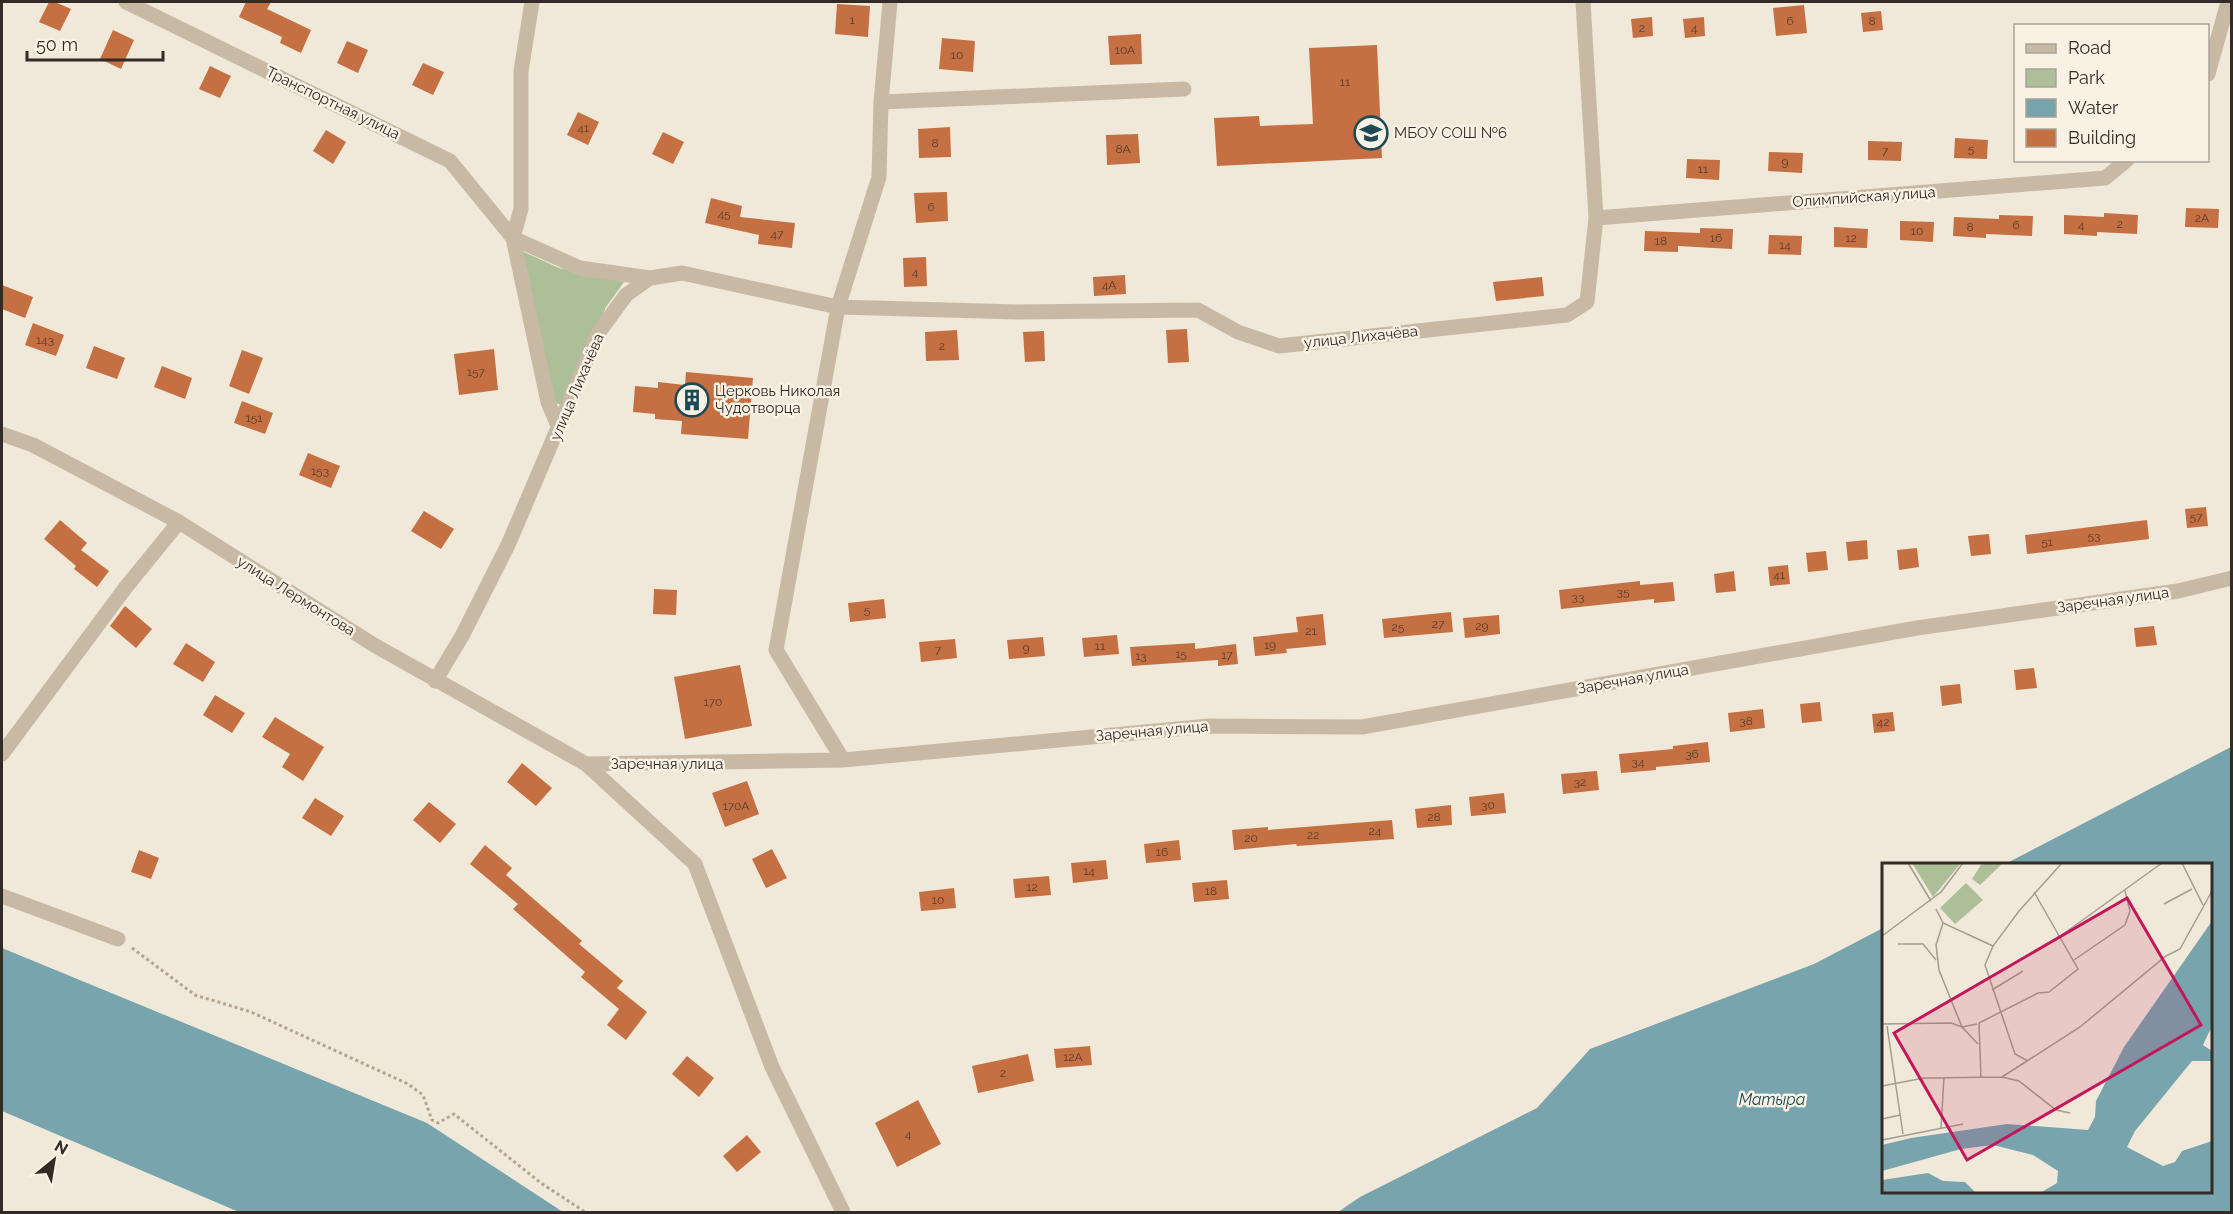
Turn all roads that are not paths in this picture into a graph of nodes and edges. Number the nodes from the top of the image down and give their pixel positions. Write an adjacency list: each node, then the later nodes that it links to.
1 (126, 2): 11 (street, Транспортная улица)
2 (532, 2): 11 (street, Транспортная улица)
3 (890, 2): 8 (street)
4 (1583, 2): 10 (street, улица Лихачёва)
5 (2228, 2): 6 (street)
6 (2209, 70)
7 (1184, 89): 8 (street)
8 (881, 102): 13 (street)
9 (2125, 162): 10 (street, Олимпийская улица)
10 (1596, 218): 13 (street, улица Лихачёва)
11 (513, 238): 12 (street, Транспортная улица); 14 (street, Транспортная улица)
12 (650, 278): 13 (street, улица Лихачёва); 14 (street, улица Лихачёва)
13 (838, 306): 20 (street)
14 (559, 428): 18 (street, улица Лихачёва)
15 (2, 434): 16 (street, улица Лермонтова)
16 (179, 522): 18 (street, улица Лермонтова); 19 (street)
17 (2232, 578): 20 (street, Заречная улица)
18 (435, 681): 21 (street, улица Лермонтова)
19 (2, 754)
20 (843, 760): 21 (street, Заречная улица)
21 (586, 764): 24 (street, Заречная улица)
22 (2, 896): 23 (street)
23 (118, 939)
24 (843, 1212)

